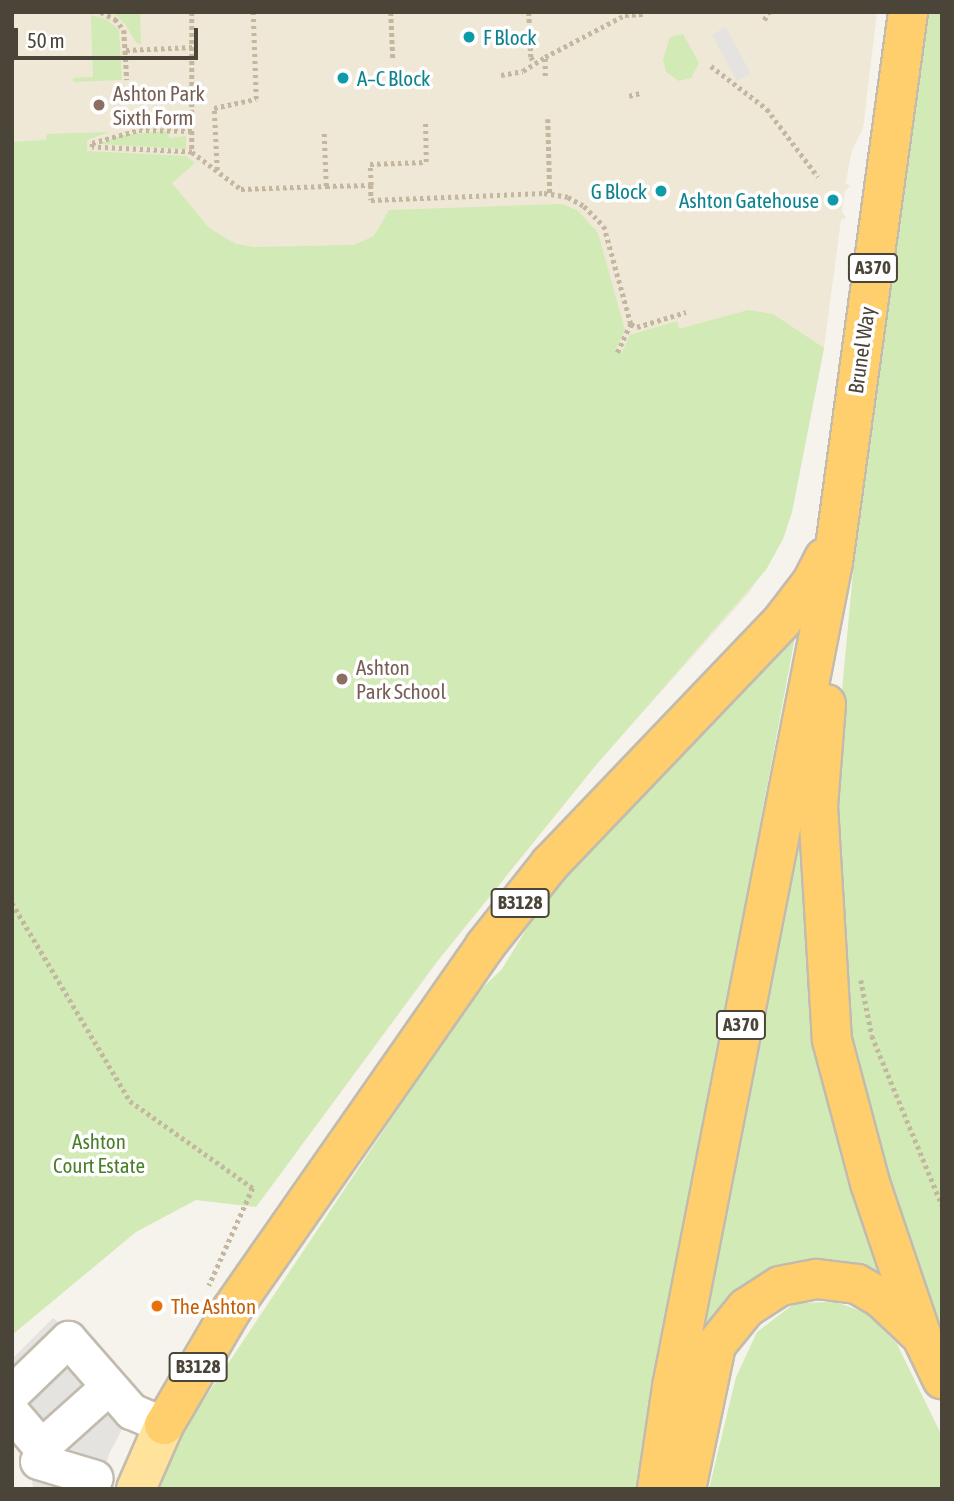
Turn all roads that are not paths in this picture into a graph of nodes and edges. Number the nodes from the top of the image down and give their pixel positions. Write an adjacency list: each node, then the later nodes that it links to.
1 (908, 12): 2 (highway, Brunel Way / A370)
2 (838, 524): 3 (highway, Brunel Way / A370); 9 (highway, B3128)
3 (833, 562): 4 (highway); 13 (highway, A370)
4 (922, 1337): 5 (highway); 14 (highway)
5 (942, 1379)
6 (109, 1386): 7 (lane); 9 (lane); 10 (lane)
7 (12, 1393)
8 (12, 1413): 10 (lane)
9 (164, 1425): 12 (main road, B3128)
10 (37, 1465): 11 (lane)
11 (95, 1478)
12 (136, 1489)
13 (657, 1489)
14 (687, 1489)

